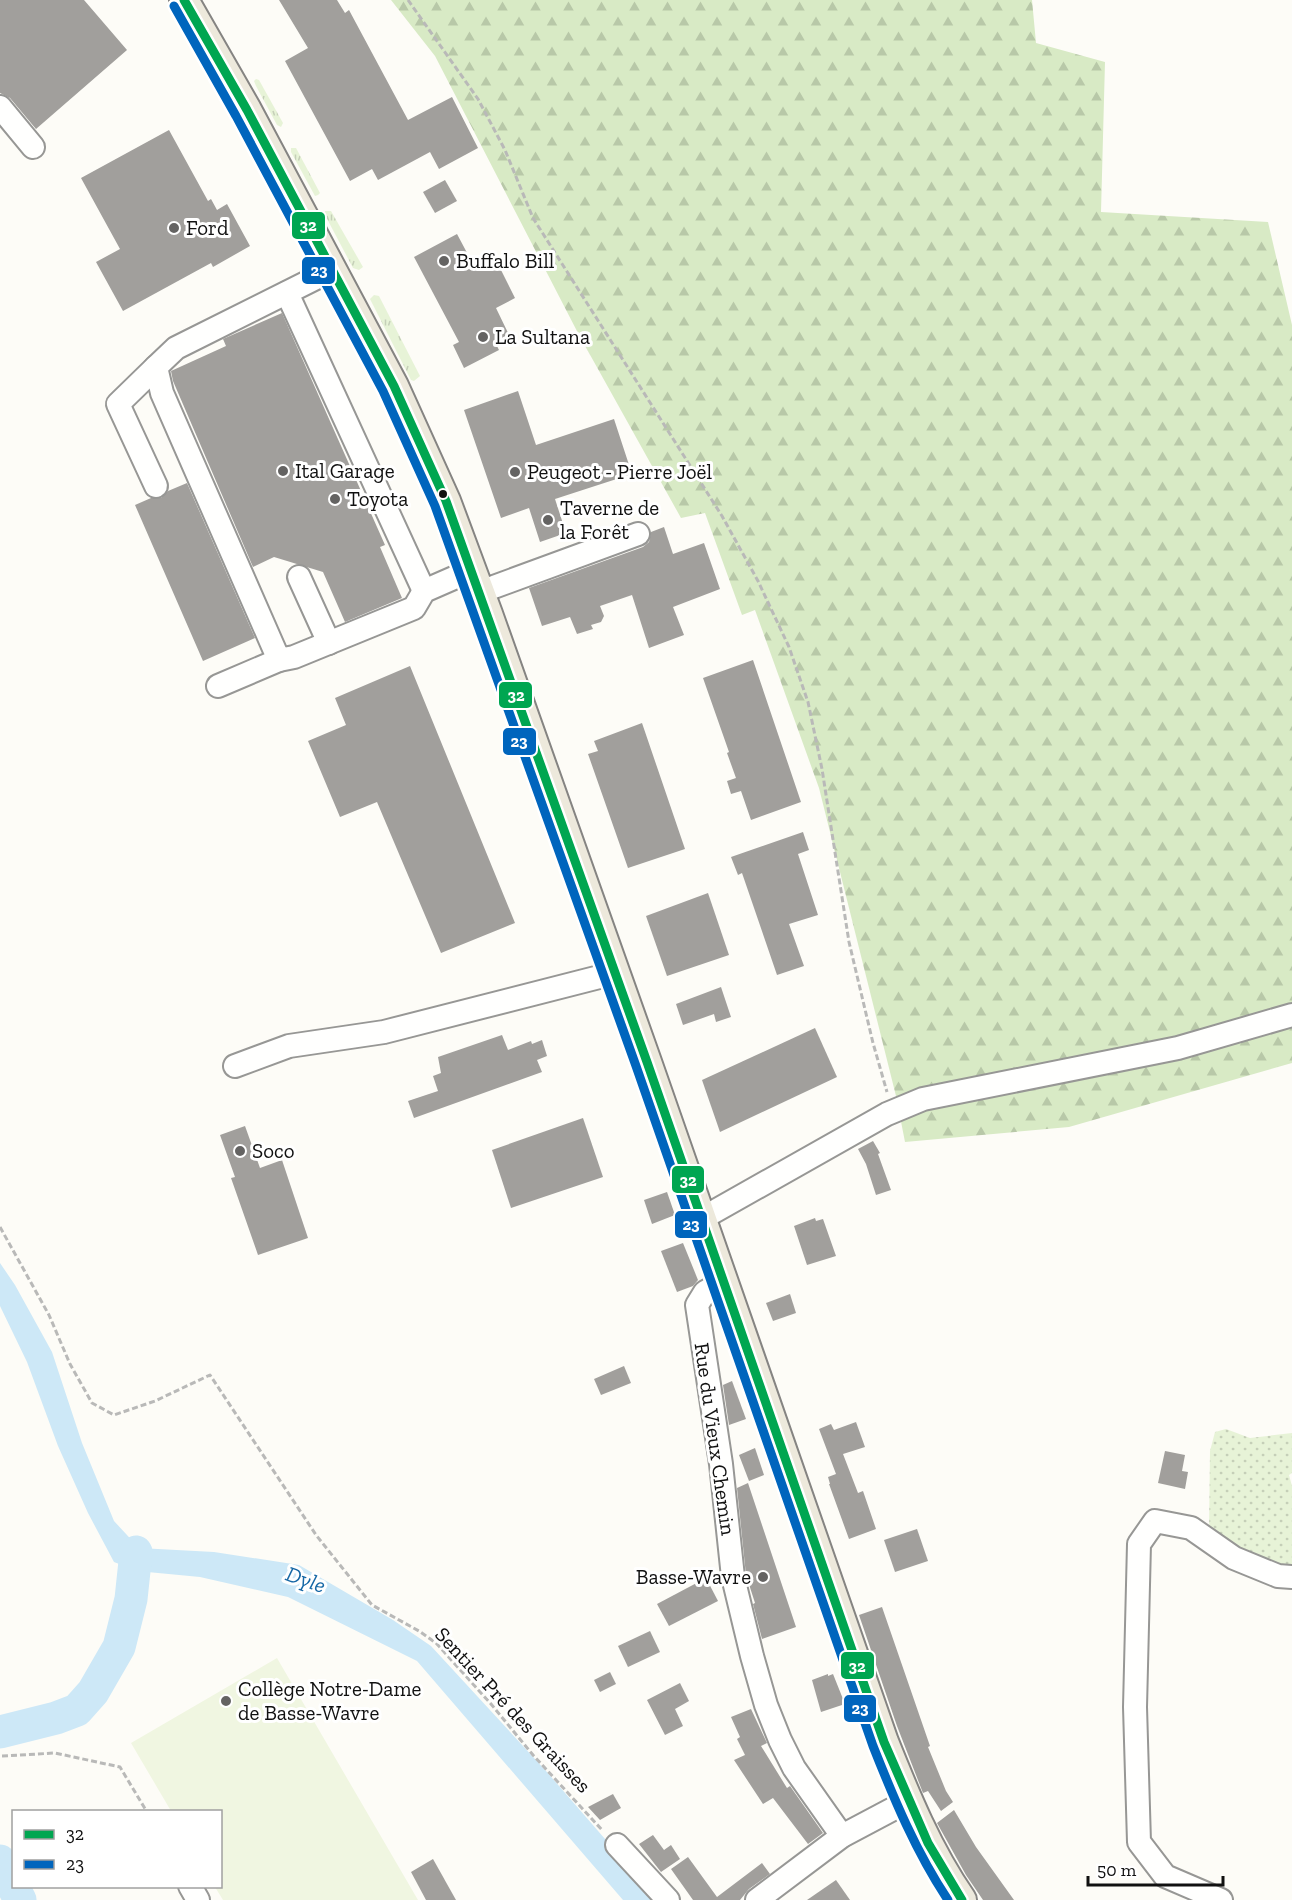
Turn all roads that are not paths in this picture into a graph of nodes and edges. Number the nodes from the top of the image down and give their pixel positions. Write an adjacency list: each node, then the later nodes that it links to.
1 (184, 0): 4 (main road)
2 (0, 107): 3 (street)
3 (33, 147)
4 (332, 270): 5 (street); 10 (main road)
5 (287, 292): 6 (street); 11 (street)
6 (156, 367): 7 (street); 13 (street)
7 (156, 486)
8 (638, 534): 10 (street)
9 (299, 577): 12 (street)
10 (476, 581): 11 (street); 15 (main road)
11 (424, 591): 12 (street)
12 (329, 643): 13 (street)
13 (279, 660): 14 (street)
14 (219, 686)
15 (615, 973): 17 (street); 18 (main road)
16 (1292, 1015): 18 (street)
17 (235, 1066)
18 (701, 1219): 19 (main road)
19 (723, 1282): 21 (main road); 22 (street, Rue du Vieux Chemin)
20 (1292, 1577): 27 (street)
21 (908, 1801): 22 (street); 26 (main road)
22 (842, 1836): 25 (street)
23 (617, 1845): 24 (street)
24 (668, 1900)
25 (757, 1900)
26 (962, 1900)
27 (1221, 1900)

